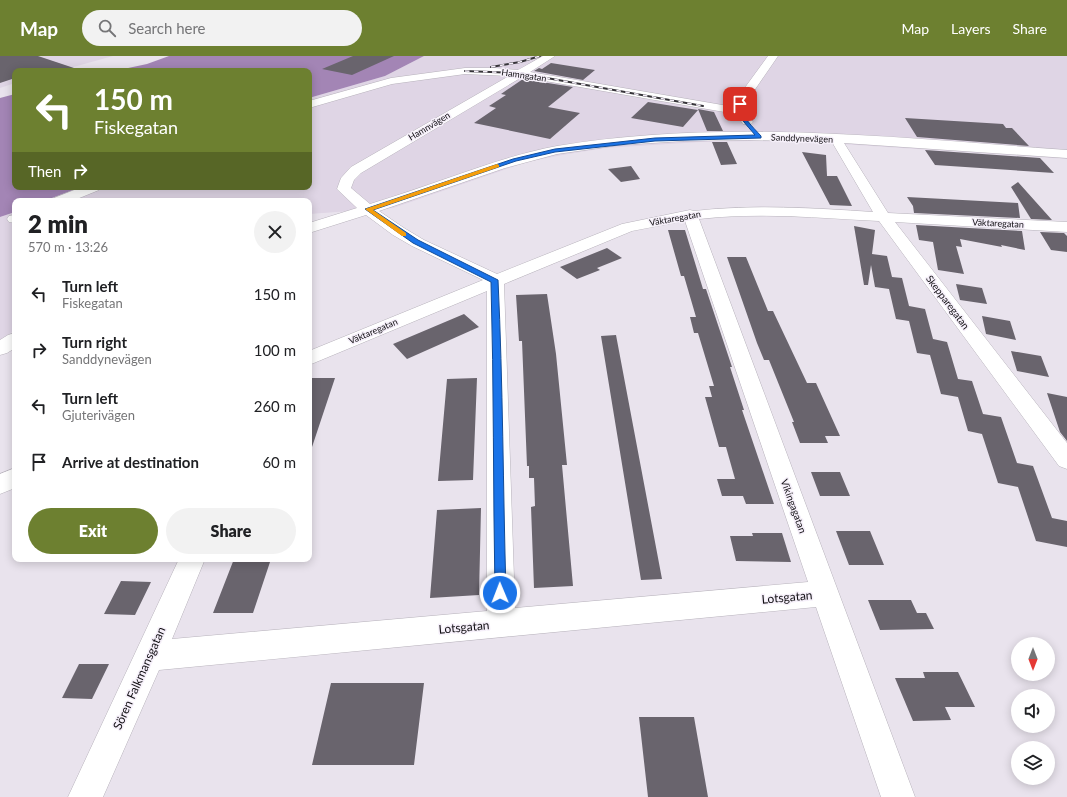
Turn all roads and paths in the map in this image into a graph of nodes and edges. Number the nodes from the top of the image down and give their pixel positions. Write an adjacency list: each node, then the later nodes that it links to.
1 (550, 56): 3 (street, Hamnvägen)
2 (773, 56): 5 (street)
3 (519, 73): 4 (street, Hamngatan); 5 (street, Hamngatan); 13 (street, Hamnvägen)
4 (312, 104)
5 (740, 111): 6 (street)
6 (759, 137): 7 (street, Sanddynevägen); 13 (street, Sanddynevägen)
7 (839, 144): 8 (street, Sanddynevägen); 9 (street, Sanddynevägen); 10 (street, Sanddynevägen); 15 (street, Skepparegatan)
8 (697, 150)
9 (1067, 154)
10 (1067, 163)
11 (86, 190): 12 (street)
12 (66, 198)
13 (368, 209): 16 (street, Sanddynevägen); 18 (street)
14 (690, 214): 15 (street, Väktaregatan); 18 (street, Väktaregatan); 26 (street, Vikingagatan)
15 (883, 216): 17 (street, Väktaregatan); 22 (street, Skepparegatan)
16 (312, 227)
17 (1067, 227)
18 (495, 280): 21 (street, Väktaregatan); 27 (street)
19 (12, 341): 20 (street)
20 (0, 349)
21 (312, 357)
22 (1067, 460)
23 (12, 479): 24 (street)
24 (0, 484)
25 (191, 562): 28 (street, Sören Falkmansgatan)
26 (825, 593): 27 (street, Lotsgatan); 30 (street, Vikingagatan)
27 (501, 623): 28 (street, Lotsgatan)
28 (150, 656): 29 (street, Sören Falkmansgatan)
29 (85, 797)
30 (898, 797)

